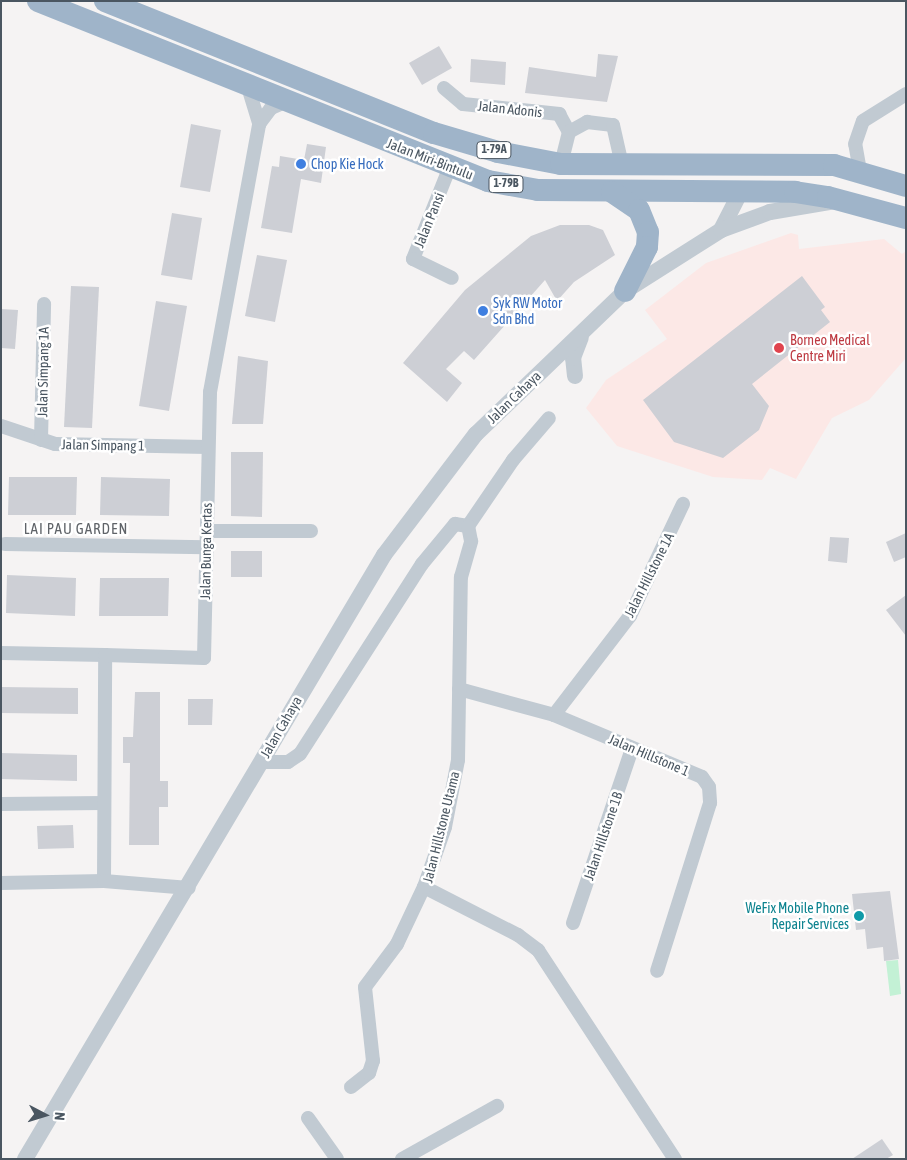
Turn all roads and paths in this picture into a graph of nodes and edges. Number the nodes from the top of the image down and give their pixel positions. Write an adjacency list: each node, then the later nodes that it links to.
1 (38, 1): 3 (highway, Jalan Miri-Bintulu / 1-79B)
2 (105, 1): 9 (highway, Jalan Miri-Bintulu / 1-79A)
3 (248, 88): 6 (highway, Jalan Miri-Bintulu / 1-79B); 7 (street, Jalan Bunga Kertas)
4 (444, 88): 8 (street, Jalan Adonis)
5 (906, 94): 13 (street)
6 (285, 102): 7 (street); 12 (highway, Jalan Miri-Bintulu / 1-79B)
7 (259, 124): 28 (street, Jalan Bunga Kertas)
8 (569, 132): 9 (street); 11 (street)
9 (561, 164): 11 (highway, Jalan Miri-Bintulu / 1-79A)
10 (676, 164): 11 (highway, Jalan Miri-Bintulu / 1-79A); 13 (highway, Jalan Miri-Bintulu / 1-79A); 15 (highway)
11 (622, 165)
12 (449, 169): 16 (highway, Jalan Miri-Bintulu / 1-79B); 20 (street, Jalan Pansi)
13 (860, 170): 14 (highway, Jalan Miri-Bintulu / 1-79A)
14 (906, 186)
15 (741, 191): 16 (highway, Jalan Miri-Bintulu / 1-79B); 17 (highway, Jalan Miri-Bintulu / 1-79B); 19 (street)
16 (612, 192): 21 (highway)
17 (840, 200): 18 (highway, Jalan Miri-Bintulu / 1-79B); 19 (street, Jalan Cahaya)
18 (906, 218)
19 (720, 230): 21 (street, Jalan Cahaya)
20 (452, 278)
21 (625, 291): 23 (street, Jalan Cahaya)
22 (44, 304): 27 (street, Jalan Simpang 1A)
23 (584, 330): 24 (street); 40 (street, Jalan Cahaya)
24 (575, 376)
25 (549, 418): 30 (street)
26 (1, 426): 27 (street, Jalan Simpang 1)
27 (41, 440): 28 (street, Jalan Simpang 1)
28 (207, 447): 31 (street, Jalan Bunga Kertas)
29 (683, 504): 38 (street, Jalan Hillstone 1A)
30 (468, 526): 37 (street, Jalan Hillstone Utama); 40 (street)
31 (207, 531): 32 (street); 34 (street, Jalan Bunga Kertas)
32 (311, 531)
33 (5, 544): 34 (street)
34 (206, 547): 36 (street, Jalan Bunga Kertas)
35 (1, 653): 36 (street)
36 (105, 655): 41 (street)
37 (459, 689): 38 (street, Jalan Hillstone 1); 45 (street, Jalan Hillstone Utama)
38 (554, 715): 39 (street, Jalan Hillstone 1)
39 (632, 749): 47 (street, Jalan Hillstone 1B); 48 (street, Jalan Hillstone 1)
40 (261, 762): 46 (street, Jalan Cahaya)
41 (104, 803): 42 (street); 43 (street)
42 (1, 804)
43 (104, 881): 44 (street); 46 (street)
44 (1, 883)
45 (424, 887): 49 (street); 55 (street, Jalan Hillstone Utama)
46 (189, 888): 52 (street, Jalan Cahaya)
47 (573, 923)
48 (657, 971)
49 (351, 1087)
50 (497, 1106): 54 (street)
51 (308, 1118): 53 (street)
52 (25, 1159)
53 (337, 1159)
54 (402, 1159)
55 (675, 1159)

